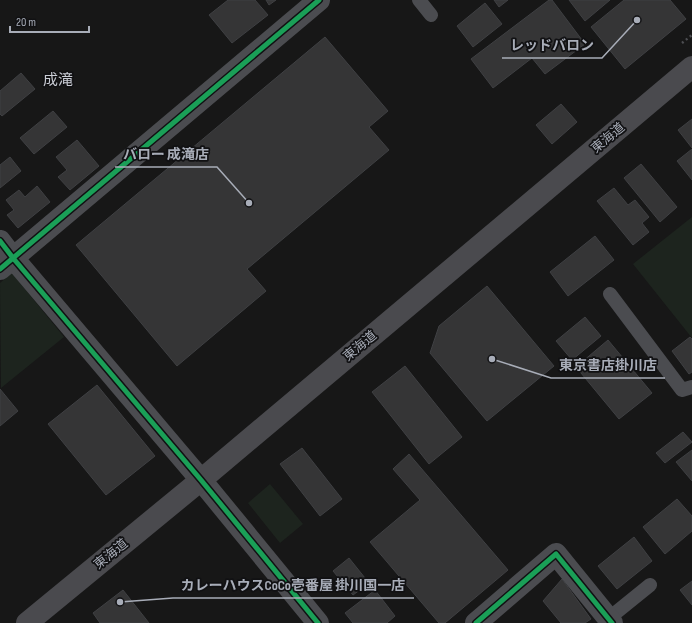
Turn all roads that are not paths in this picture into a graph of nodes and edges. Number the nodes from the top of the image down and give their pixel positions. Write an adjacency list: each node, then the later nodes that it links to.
1 (319, 0): 6 (street)
2 (419, 0): 3 (lane)
3 (431, 15)
4 (692, 67): 9 (main road, 東海道)
5 (0, 241): 6 (street)
6 (7, 264): 9 (street)
7 (610, 294): 8 (lane)
8 (692, 387)
9 (201, 480): 12 (main road, 東海道); 13 (street)
10 (650, 584): 11 (lane)
11 (610, 621): 14 (street)
12 (27, 623)
13 (318, 623)
14 (476, 623)

